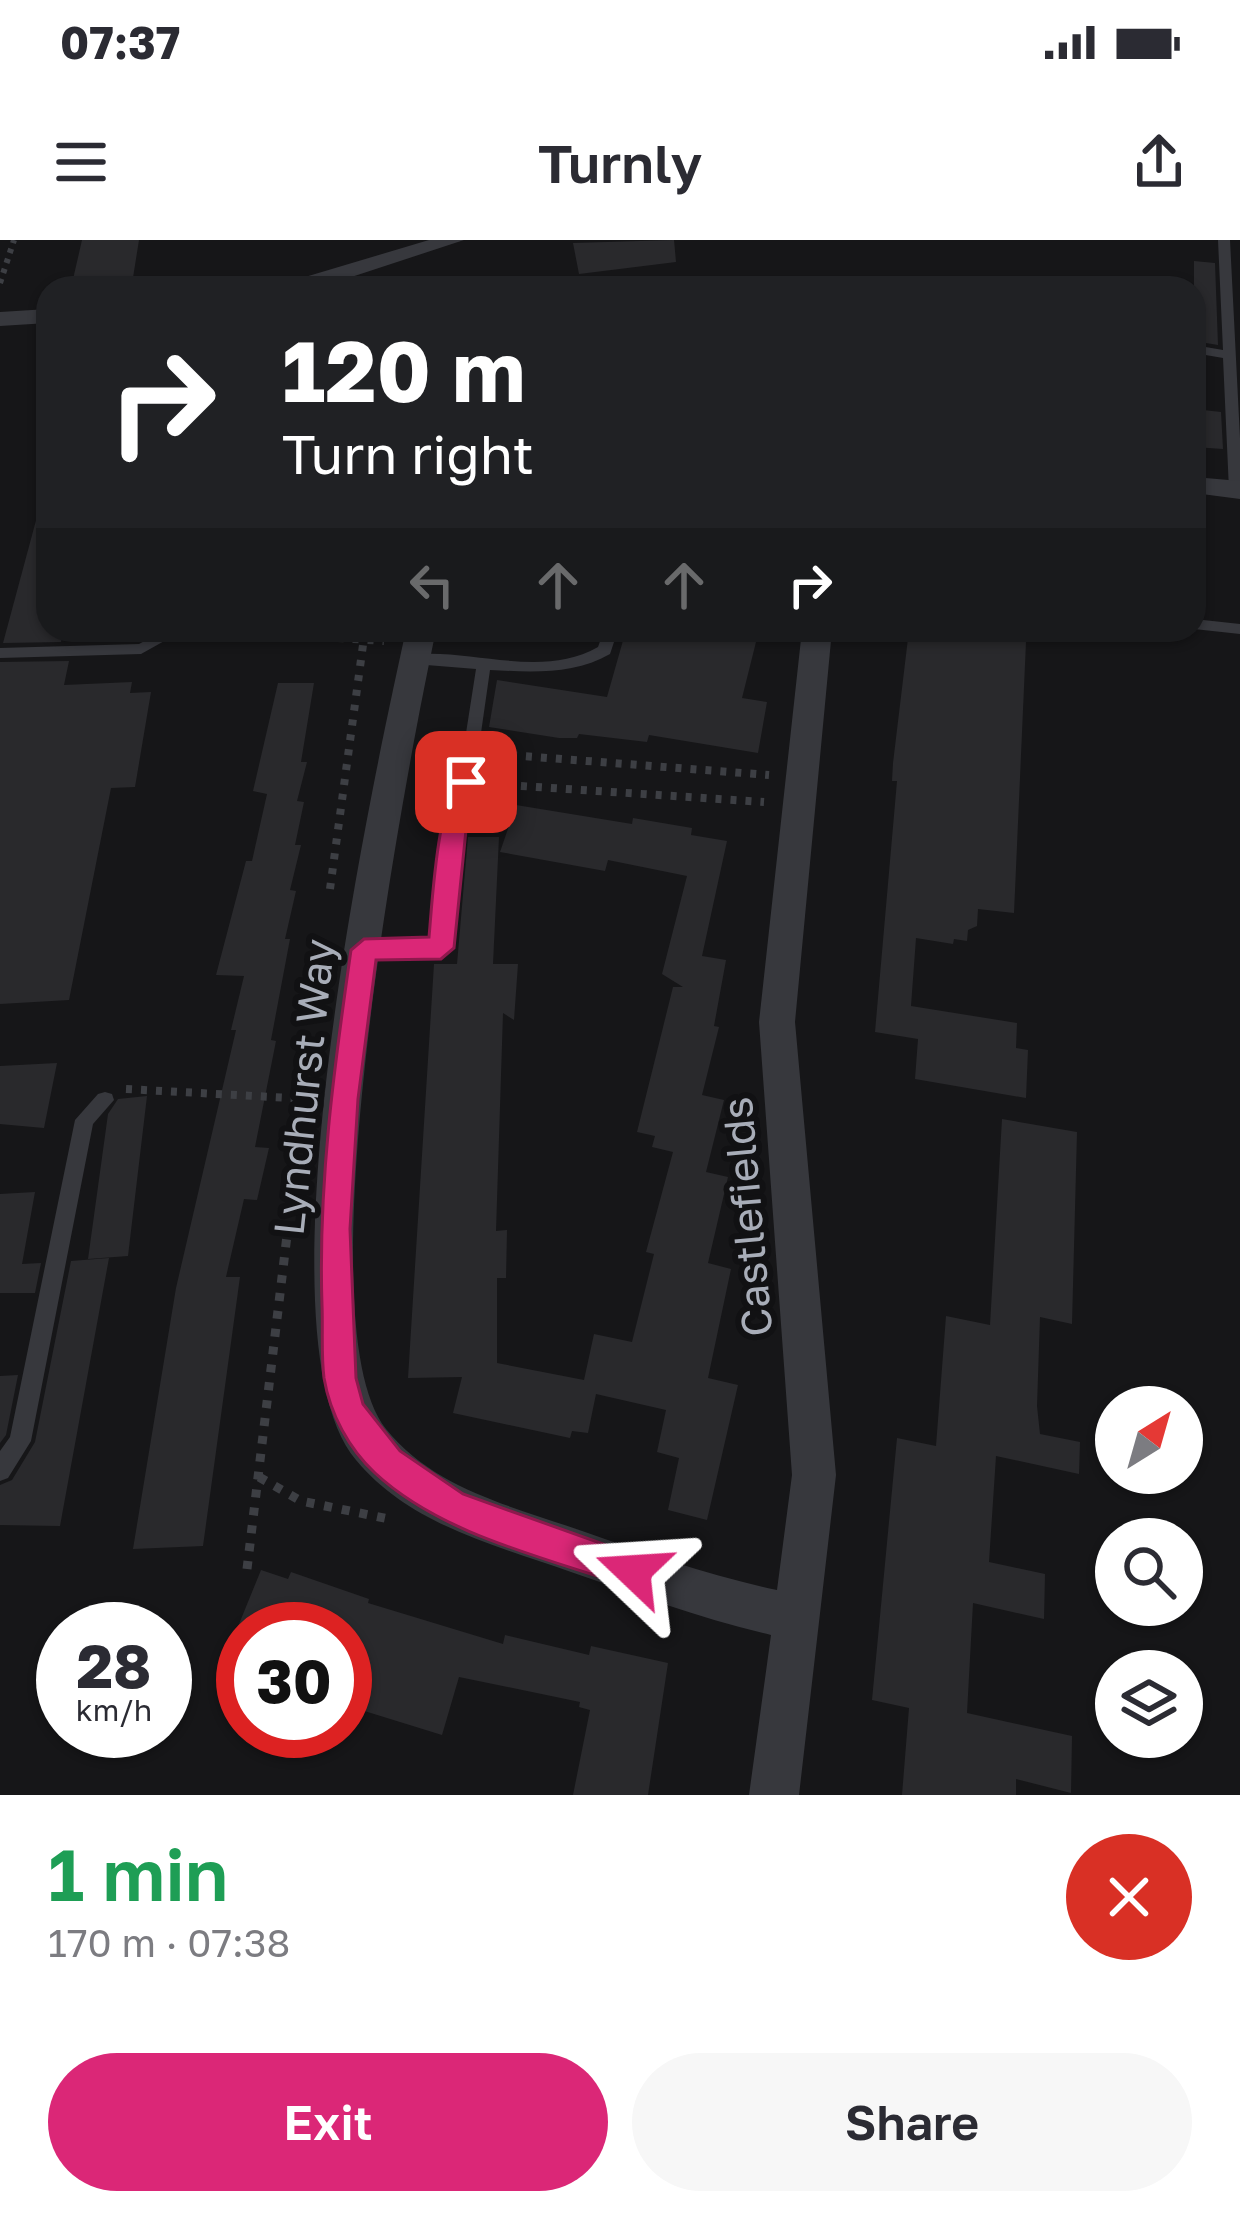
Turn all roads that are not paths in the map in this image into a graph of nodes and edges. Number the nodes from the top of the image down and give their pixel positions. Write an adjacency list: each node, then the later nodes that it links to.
1 (453, 240): 3 (street)
2 (1224, 240): 7 (lane)
3 (332, 276)
4 (36, 317): 5 (street)
5 (0, 319)
6 (1206, 352): 7 (lane)
7 (1230, 355): 9 (lane)
8 (1206, 486): 9 (street)
9 (1238, 490)
10 (1206, 625): 11 (lane)
11 (1240, 628)
12 (155, 642): 16 (lane)
13 (607, 642): 17 (lane)
14 (816, 642): 21 (street, Castlefields)
15 (418, 644): 17 (lane); 18 (street, Lyndhurst Way)
16 (0, 653)
17 (484, 663): 18 (lane)
18 (364, 950): 21 (street, Lyndhurst Way)
19 (105, 1100): 20 (lane)
20 (0, 1471)
21 (796, 1617): 22 (street, Castlefields)
22 (774, 1795)

